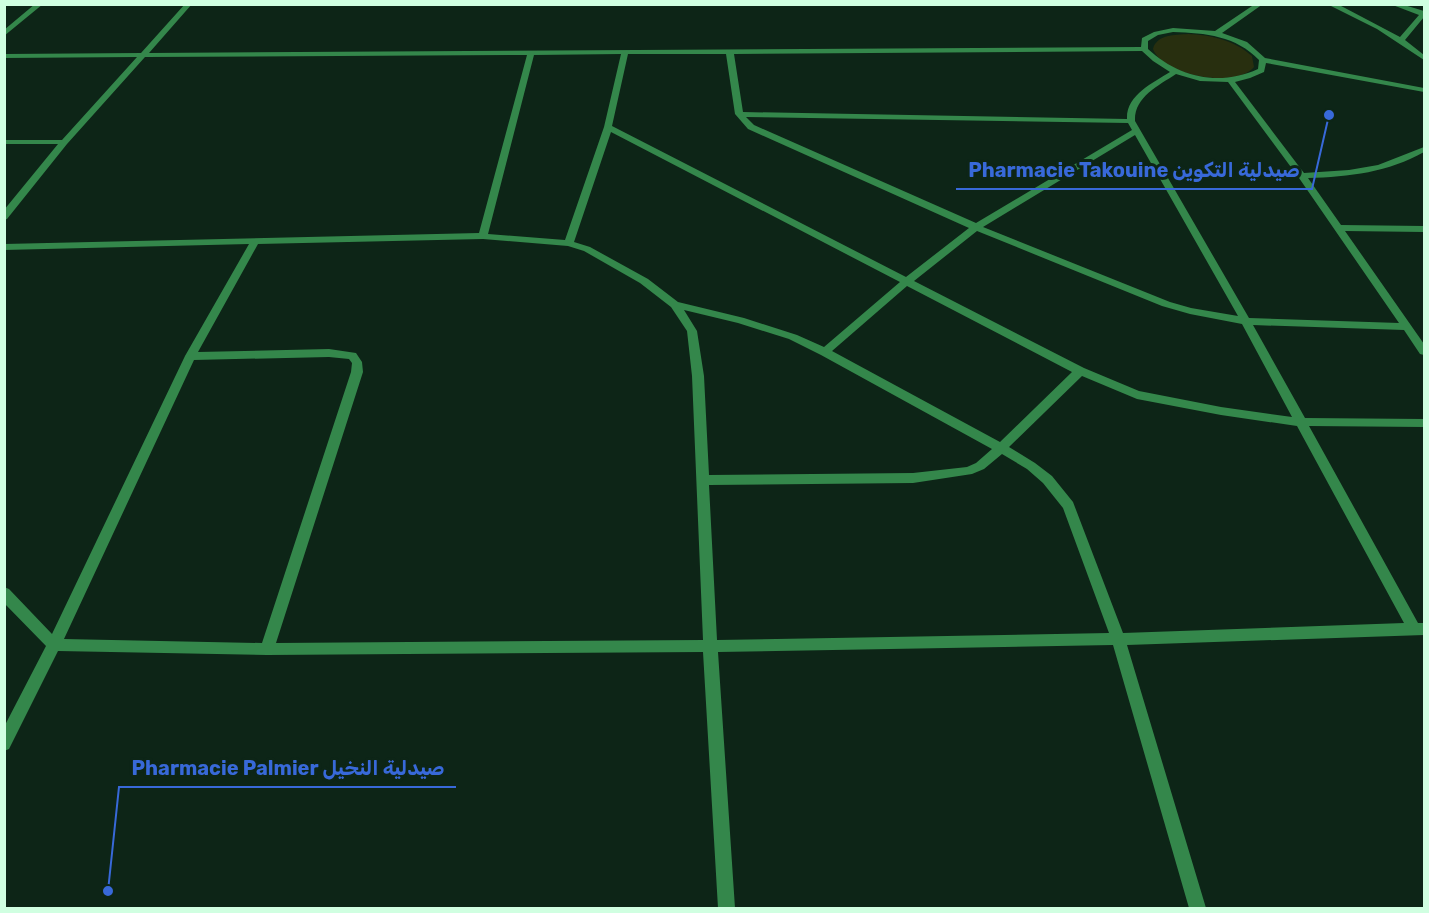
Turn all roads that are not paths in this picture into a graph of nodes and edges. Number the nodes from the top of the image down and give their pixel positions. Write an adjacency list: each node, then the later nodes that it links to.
1 (40, 4): 8 (street)
2 (189, 4): 16 (street)
3 (1260, 4): 7 (street)
4 (1330, 4): 9 (street)
5 (1393, 4): 6 (street)
6 (1424, 14): 9 (street)
7 (1217, 33): 11 (street); 19 (street)
8 (4, 34)
9 (1401, 40): 10 (street)
10 (1411, 47): 12 (street); 18 (street)
11 (1144, 49): 15 (street); 20 (street)
12 (1425, 50)
13 (531, 52): 14 (street); 16 (street); 34 (street)
14 (625, 53): 15 (street); 25 (street)
15 (730, 53): 23 (street)
16 (142, 55): 17 (street); 27 (street)
17 (4, 56)
18 (1425, 58)
19 (1263, 60): 21 (street); 22 (street)
20 (1174, 72): 21 (street); 24 (street)
21 (1230, 80): 29 (street)
22 (1425, 90)
23 (739, 114): 24 (street); 31 (street)
24 (1134, 126): 31 (street); 40 (street)
25 (608, 127): 36 (street); 38 (street)
26 (4, 142): 27 (street)
27 (64, 142): 30 (street)
28 (1422, 153): 29 (street)
29 (1302, 176): 32 (street)
30 (4, 217)
31 (976, 227): 38 (street); 40 (street)
32 (1338, 228): 33 (street); 41 (street)
33 (1425, 229)
34 (483, 236): 35 (street); 36 (street)
35 (256, 240): 37 (street); 44 (street)
36 (569, 243): 39 (street)
37 (4, 248)
38 (907, 281): 43 (street); 45 (street)
39 (675, 305): 43 (street); 49 (street)
40 (1246, 321): 41 (street); 46 (street)
41 (1407, 327): 42 (street)
42 (1425, 351)
43 (825, 352): 48 (street)
44 (190, 356): 53 (street); 55 (street)
45 (1080, 371): 46 (street); 48 (street)
46 (1300, 422): 47 (street); 51 (street)
47 (1425, 423)
48 (1001, 448): 49 (street); 52 (street)
49 (703, 480): 54 (street)
50 (4, 593): 53 (street)
51 (1419, 629): 52 (street)
52 (1118, 639): 54 (street); 58 (street)
53 (54, 645): 55 (street); 56 (street)
54 (710, 646): 55 (street); 57 (street)
55 (267, 649)
56 (4, 744)
57 (727, 909)
58 (1198, 909)

